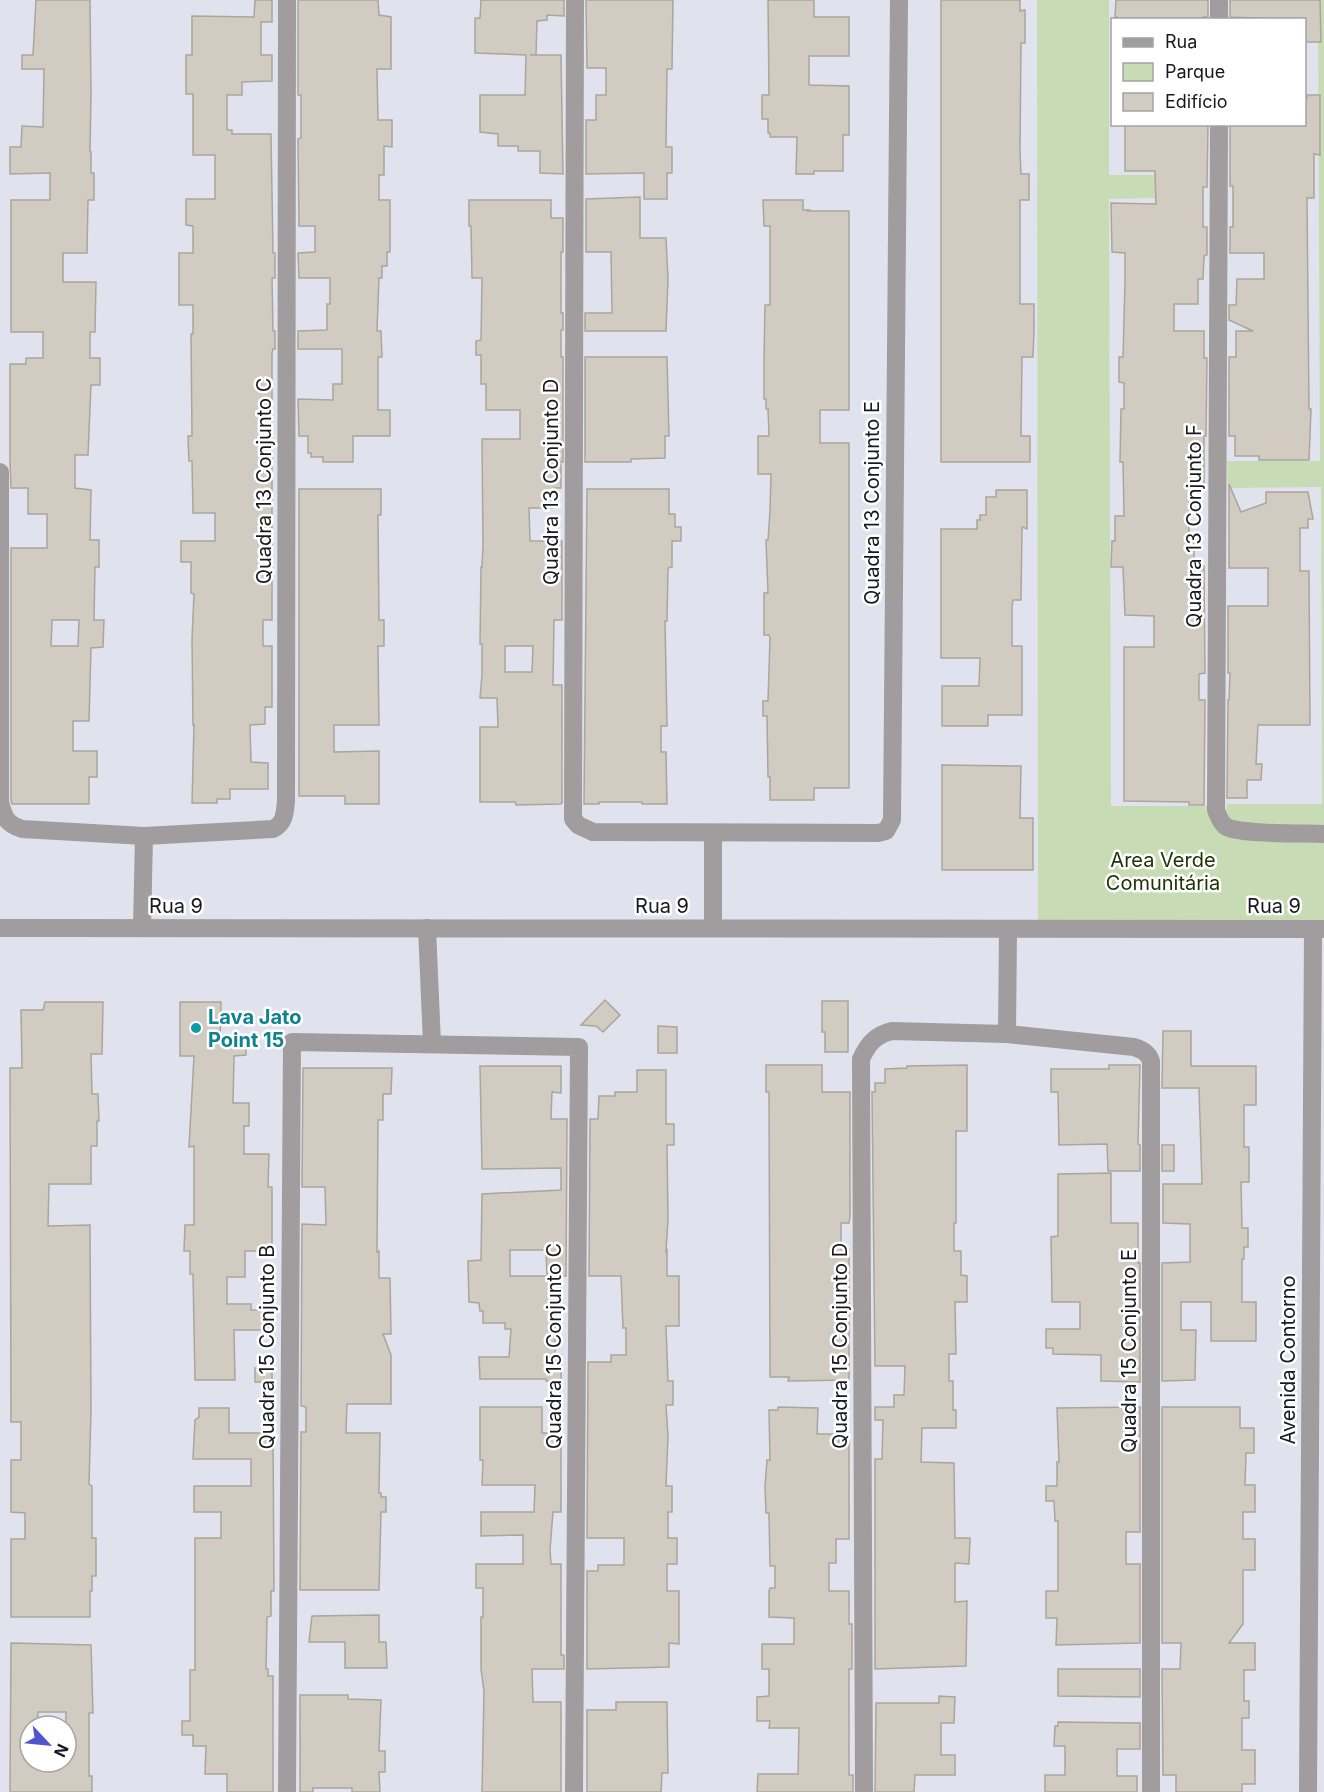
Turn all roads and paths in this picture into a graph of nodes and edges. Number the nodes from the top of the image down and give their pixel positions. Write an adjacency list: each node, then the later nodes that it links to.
1 (287, 0): 10 (street, Quadra 13 Conjunto C)
2 (575, 0): 8 (street, Quadra 13 Conjunto D)
3 (899, 0): 8 (street, Quadra 13 Conjunto E)
4 (1219, 0): 5 (street)
5 (1219, 18)
6 (1219, 126): 9 (street, Quadra 13 Conjunto F)
7 (0, 472): 10 (street)
8 (713, 834): 14 (street)
9 (1324, 834)
10 (144, 836): 12 (street)
11 (0, 928): 12 (street, Rua 9)
12 (142, 928): 13 (street, Rua 9)
13 (428, 928): 14 (street, Rua 9); 18 (street)
14 (713, 928): 15 (street, Rua 9)
15 (1008, 929): 16 (street, Rua 9); 17 (street)
16 (1319, 929): 23 (street, Avenida Contorno)
17 (1007, 1034): 21 (street, Quadra 15 Conjunto D); 22 (street, Quadra 15 Conjunto E)
18 (432, 1044): 19 (street, Quadra 15 Conjunto B); 20 (street, Quadra 15 Conjunto C)
19 (287, 1792)
20 (574, 1792)
21 (864, 1792)
22 (1151, 1792)
23 (1308, 1792)

